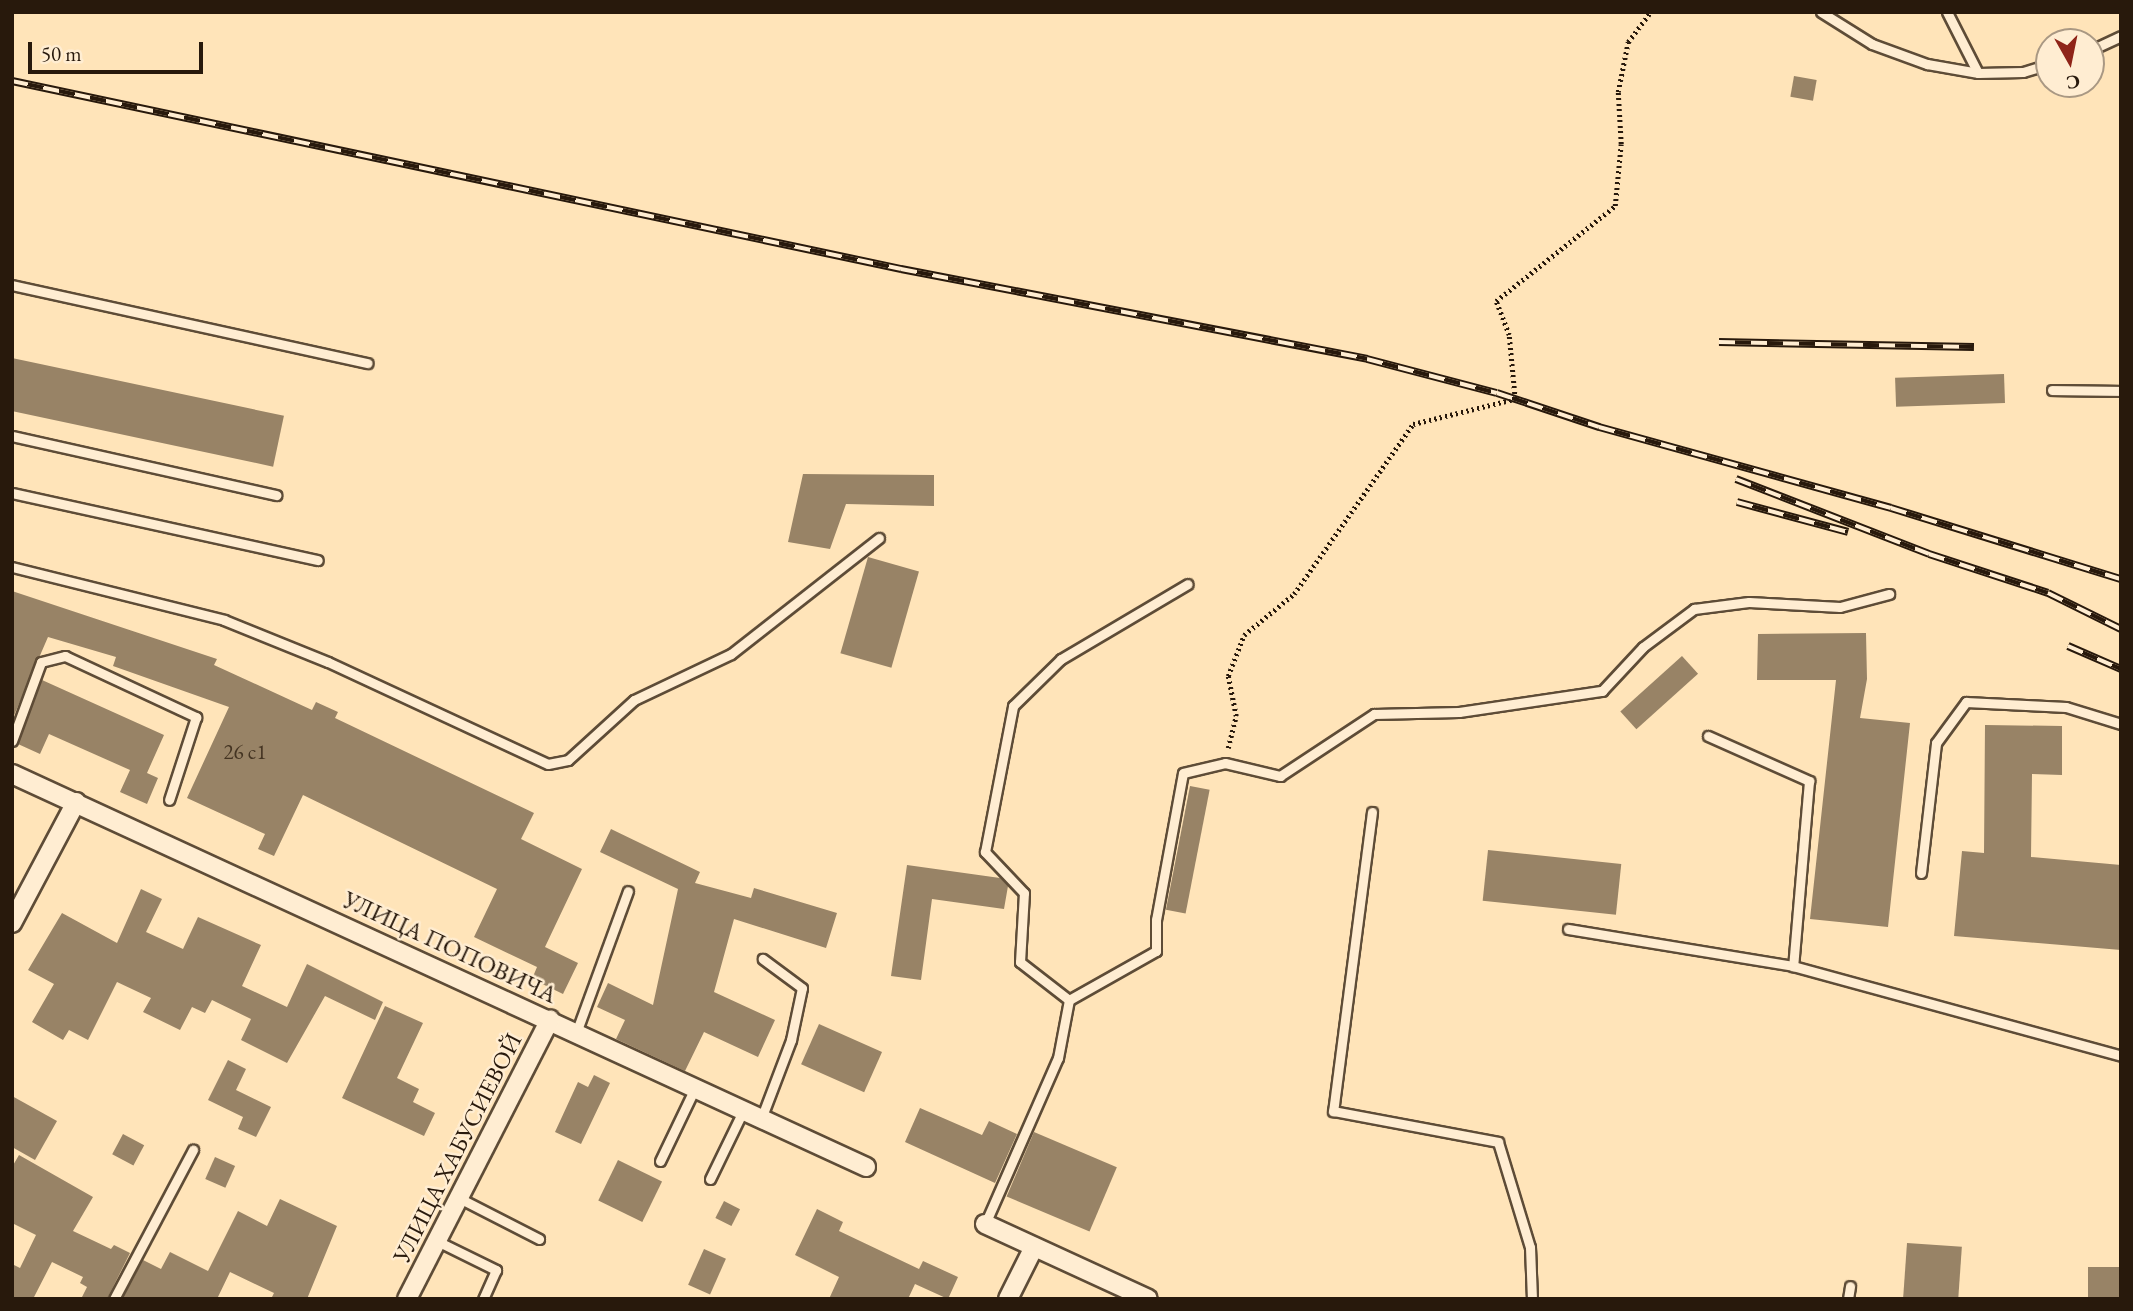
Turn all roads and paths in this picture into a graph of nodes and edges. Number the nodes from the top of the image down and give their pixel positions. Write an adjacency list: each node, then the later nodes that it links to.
1 (1651, 12): 23 (path)
2 (1821, 12): 7 (lane)
3 (1947, 12): 7 (lane)
4 (2121, 36): 5 (lane)
5 (2105, 43)
6 (2035, 68): 7 (lane)
7 (1978, 73)
8 (12, 285): 9 (lane)
9 (368, 363)
10 (2052, 390): 11 (lane)
11 (2121, 391)
12 (12, 436): 14 (lane)
13 (12, 493): 16 (lane)
14 (277, 495)
15 (879, 538): 17 (lane)
16 (318, 560)
17 (12, 567)
18 (1188, 584): 34 (lane)
19 (1889, 594): 23 (lane)
20 (2121, 724): 28 (lane)
21 (1708, 736): 33 (lane)
22 (12, 741): 25 (lane)
23 (1225, 762): 34 (lane)
24 (12, 774): 26 (street, УЛИЦА ПОПОВИЧА)
25 (169, 800)
26 (76, 802): 30 (street); 35 (street, УЛИЦА ПОПОВИЧА)
27 (1372, 812): 56 (lane)
28 (1922, 873)
29 (628, 891): 36 (lane)
30 (12, 923)
31 (1567, 929): 33 (lane)
32 (764, 959): 40 (lane)
33 (1793, 966): 37 (lane)
34 (1069, 1000): 46 (lane)
35 (550, 1020): 36 (street, УЛИЦА ПОПОВИЧА); 45 (street, УЛИЦА ХАБУСИЕВОЙ)
36 (576, 1033): 38 (street, УЛИЦА ПОПОВИЧА)
37 (2121, 1056)
38 (695, 1088): 39 (street, УЛИЦА ПОПОВИЧА); 42 (lane)
39 (743, 1111): 40 (street, УЛИЦА ПОПОВИЧА); 44 (lane)
40 (761, 1119): 43 (street, УЛИЦА ПОПОВИЧА)
41 (193, 1150): 51 (lane)
42 (660, 1161)
43 (866, 1167)
44 (710, 1179)
45 (458, 1198): 47 (lane); 48 (street, УЛИЦА ХАБУСИЕВОЙ)
46 (985, 1224): 49 (street)
47 (539, 1239)
48 (436, 1241): 52 (street, УЛИЦА ХАБУСИЕВОЙ); 53 (lane)
49 (1034, 1247): 54 (street); 55 (street)
50 (1850, 1286): 57 (lane)
51 (114, 1299)
52 (407, 1299)
53 (483, 1299)
54 (1007, 1299)
55 (1148, 1299)
56 (1532, 1299)
57 (1848, 1299)

